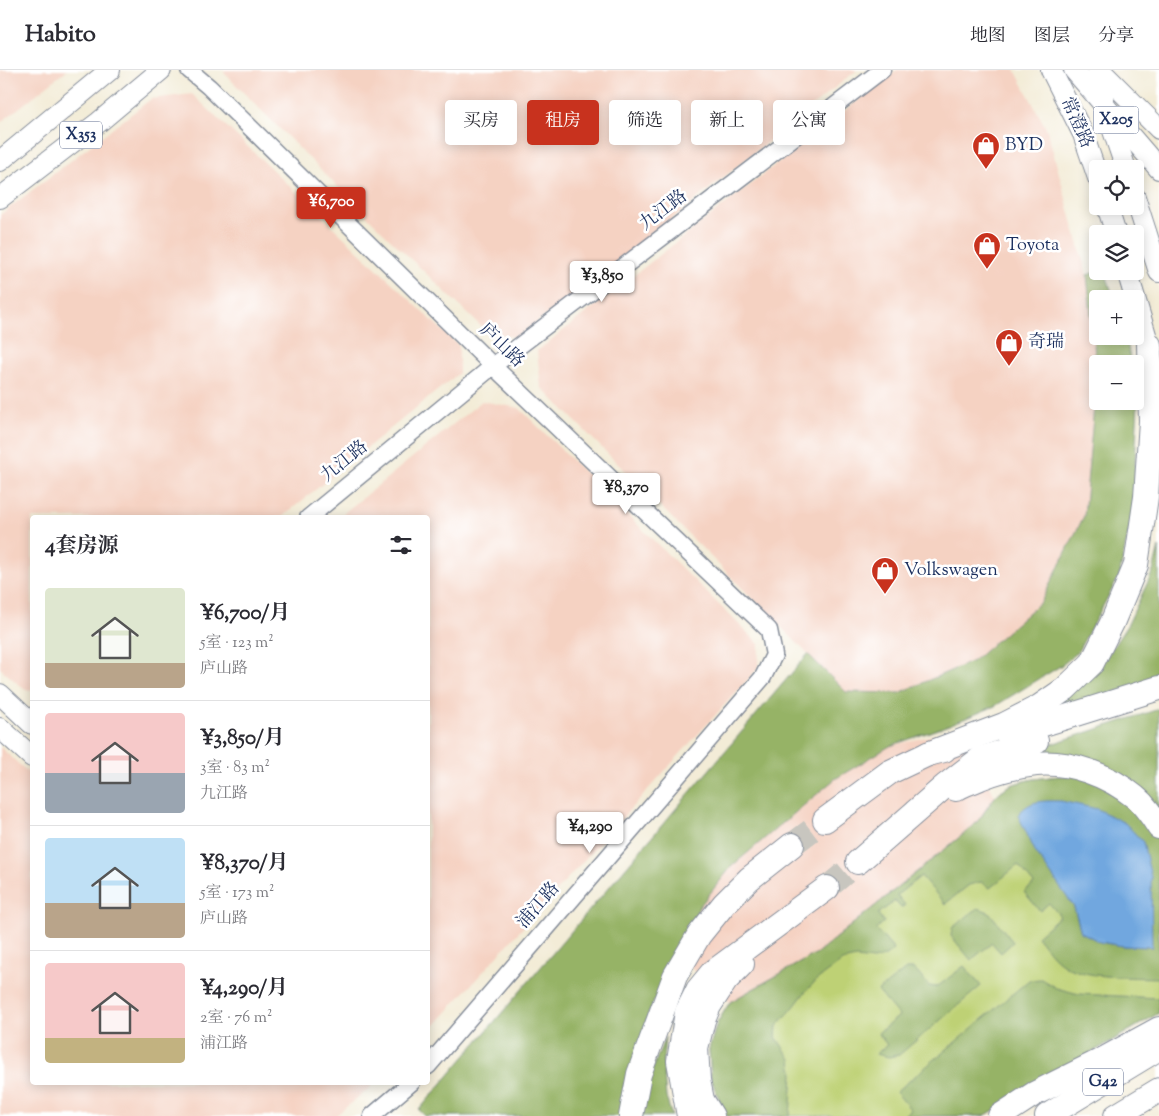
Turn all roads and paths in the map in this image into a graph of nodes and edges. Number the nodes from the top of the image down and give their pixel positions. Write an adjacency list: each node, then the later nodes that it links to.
1 (110, 70): 12 (main road, X353)
2 (160, 70): 14 (main road, X353)
3 (189, 70): 19 (street, 庐山路)
4 (882, 70): 19 (street, 九江路)
5 (1051, 70): 10 (main road, 常澄路)
6 (1074, 70): 8 (main road, X205)
7 (1099, 70): 8 (main road, 常澄路); 9 (main road, X205)
8 (1105, 107): 11 (main road, 常澄路); 13 (main road, X205)
9 (1159, 129)
10 (1092, 160)
11 (1123, 160)
12 (0, 161)
13 (1159, 169)
14 (0, 198)
15 (1141, 215): 16 (main road)
16 (1159, 272)
17 (1130, 280): 18 (main road)
18 (1149, 345): 20 (main road); 31 (highway)
19 (493, 366): 21 (street, 九江路); 22 (street, 庐山路)
20 (1159, 401)
21 (312, 515)
22 (774, 655): 42 (street, 浦江路)
23 (1159, 688): 27 (highway)
24 (0, 694): 26 (main road); 28 (main road)
25 (1159, 702): 27 (highway)
26 (30, 705)
27 (1125, 706): 31 (highway); 32 (highway)
28 (30, 722)
29 (0, 728): 30 (main road)
30 (30, 754)
31 (928, 754): 33 (highway)
32 (912, 816): 34 (highway); 36 (highway)
33 (825, 820)
34 (1159, 827)
35 (792, 845): 38 (highway)
36 (858, 862)
37 (827, 888): 39 (highway)
38 (724, 904): 46 (highway); 47 (highway)
39 (794, 914): 48 (highway); 49 (highway)
40 (1159, 1029): 50 (highway)
41 (1159, 1048): 51 (highway, G42)
42 (430, 1064)
43 (408, 1085): 45 (street)
44 (1159, 1090): 52 (highway, G42)
45 (372, 1116)
46 (631, 1116)
47 (678, 1116)
48 (688, 1116)
49 (712, 1116)
50 (1000, 1116)
51 (1047, 1116)
52 (1116, 1116)

